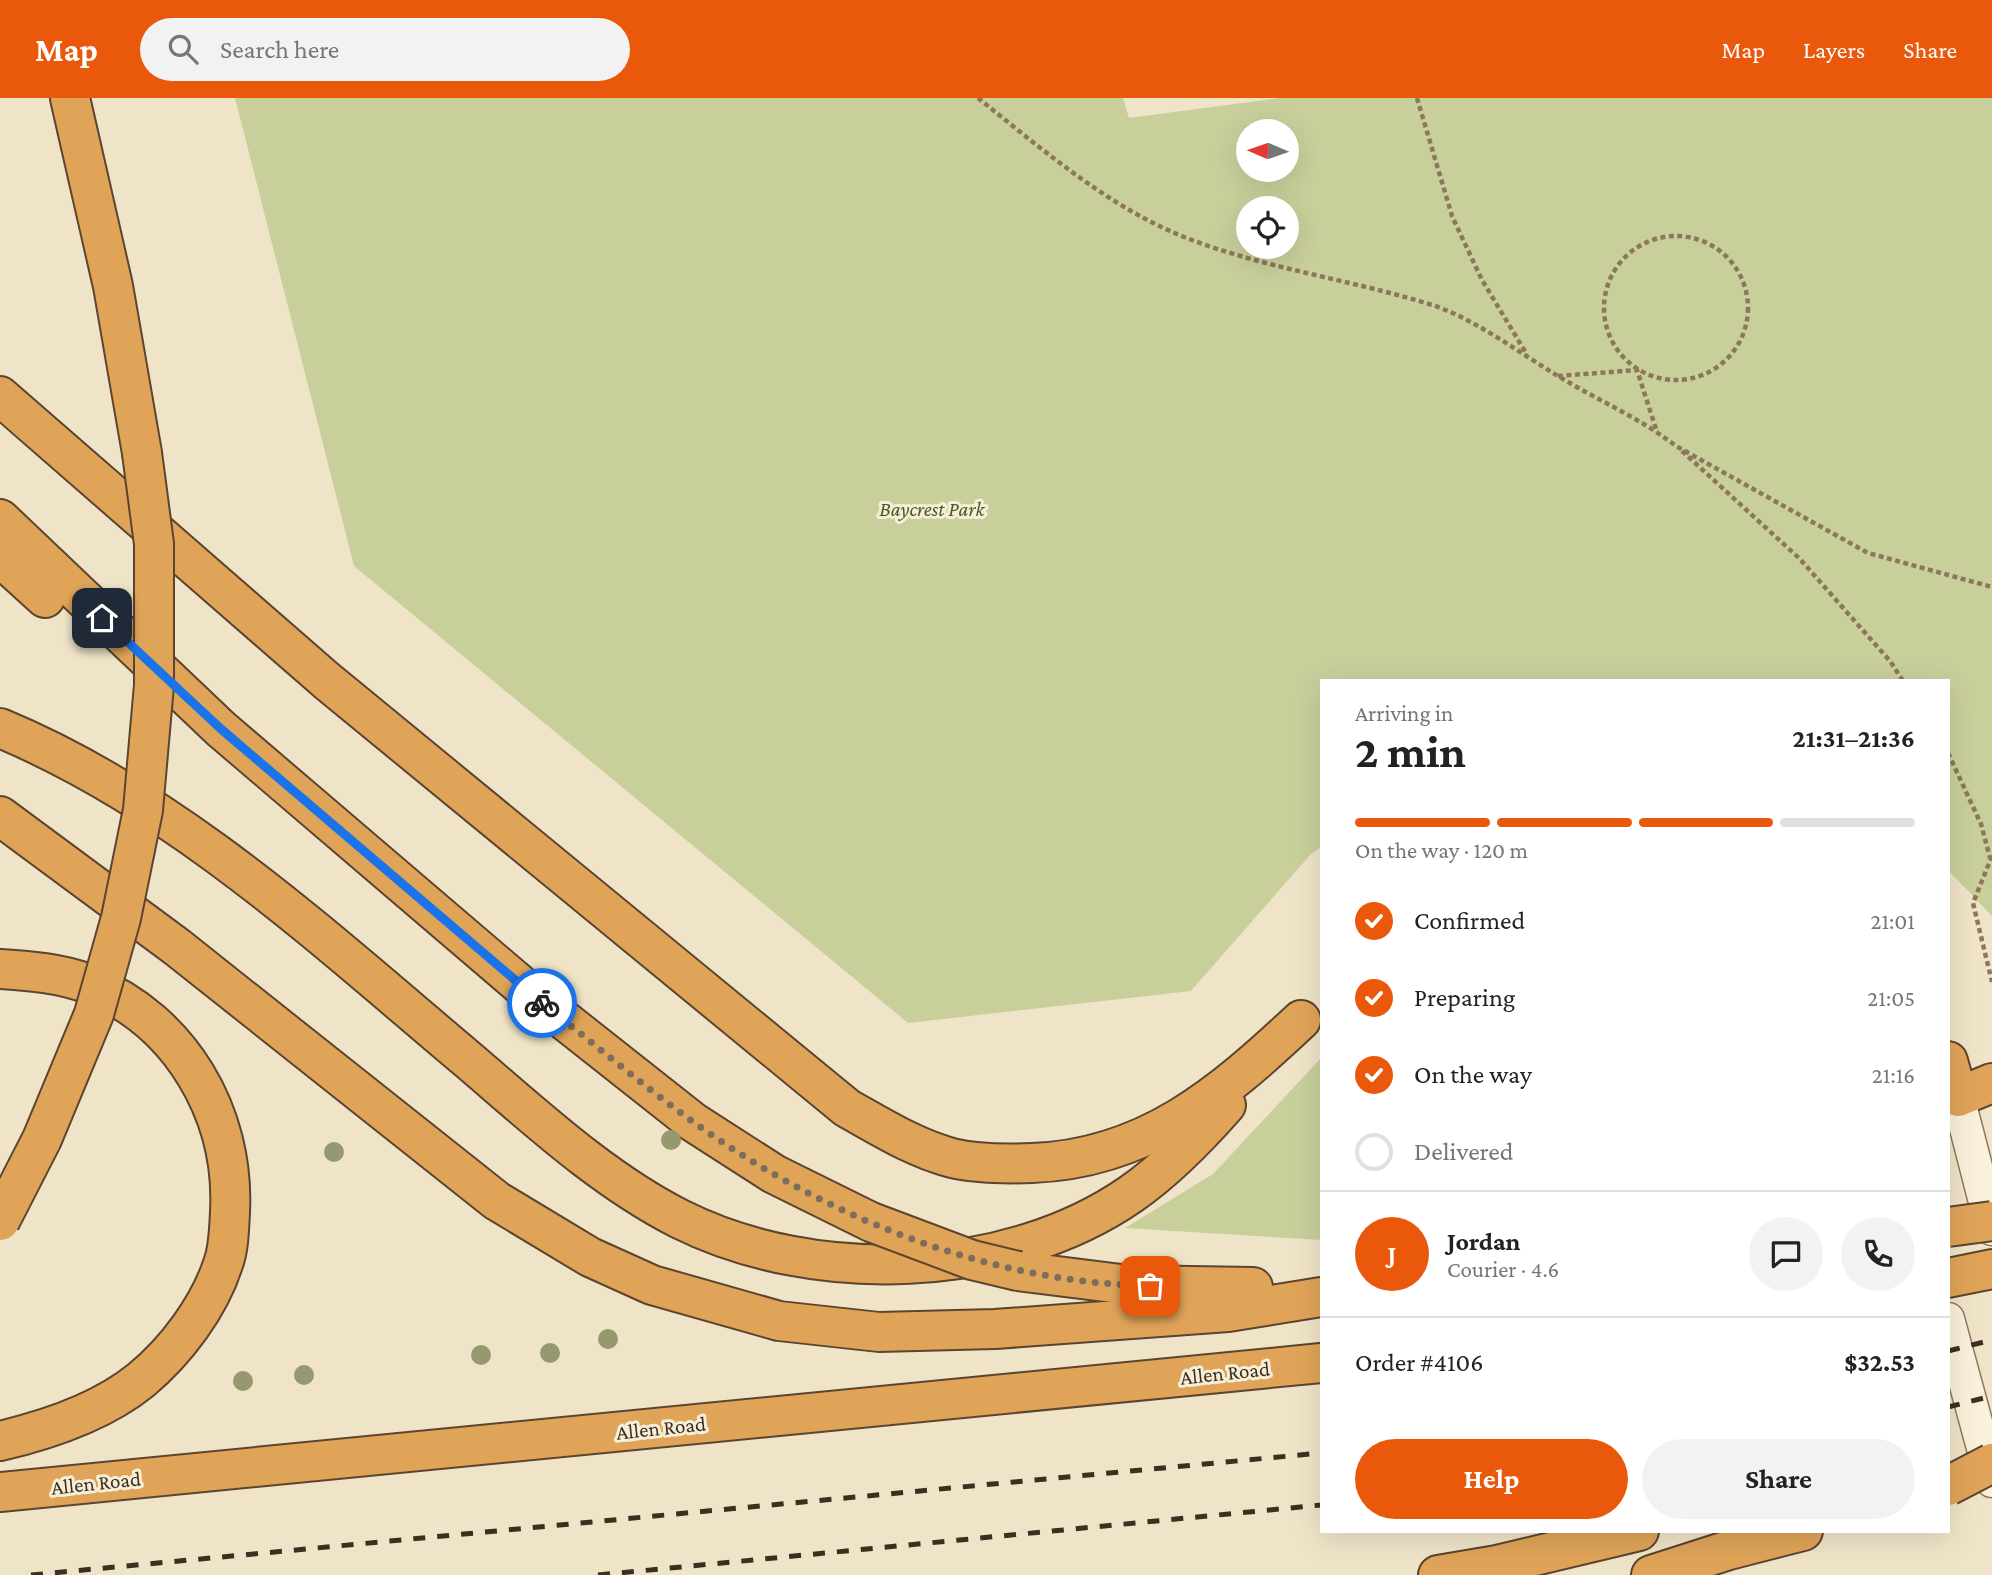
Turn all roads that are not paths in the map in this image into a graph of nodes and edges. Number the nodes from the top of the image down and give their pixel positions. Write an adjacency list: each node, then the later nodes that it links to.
1 (70, 98): 12 (highway, bridge)
2 (0, 396): 9 (highway)
3 (0, 519): 6 (highway)
4 (0, 557): 6 (highway)
5 (0, 728): 9 (highway)
6 (221, 729): 18 (highway, bridge)
7 (0, 817): 19 (highway)
8 (0, 969): 22 (highway)
9 (1311, 1009)
10 (1992, 1083): 11 (highway)
11 (1951, 1088): 15 (street)
12 (0, 1221)
13 (1992, 1221): 14 (highway, bridge)
14 (1950, 1227)
15 (1992, 1229)
16 (1992, 1269): 17 (highway)
17 (1950, 1278)
18 (1320, 1287)
19 (1320, 1297)
20 (1950, 1326): 25 (street)
21 (1320, 1363): 27 (highway, Allen Road)
22 (0, 1441)
23 (1992, 1461): 24 (highway); 26 (highway, bridge)
24 (1950, 1464)
25 (1992, 1481)
26 (1950, 1485)
27 (0, 1492)
28 (1631, 1533): 30 (highway)
29 (1795, 1533): 31 (highway)
30 (1438, 1575)
31 (1651, 1575)

